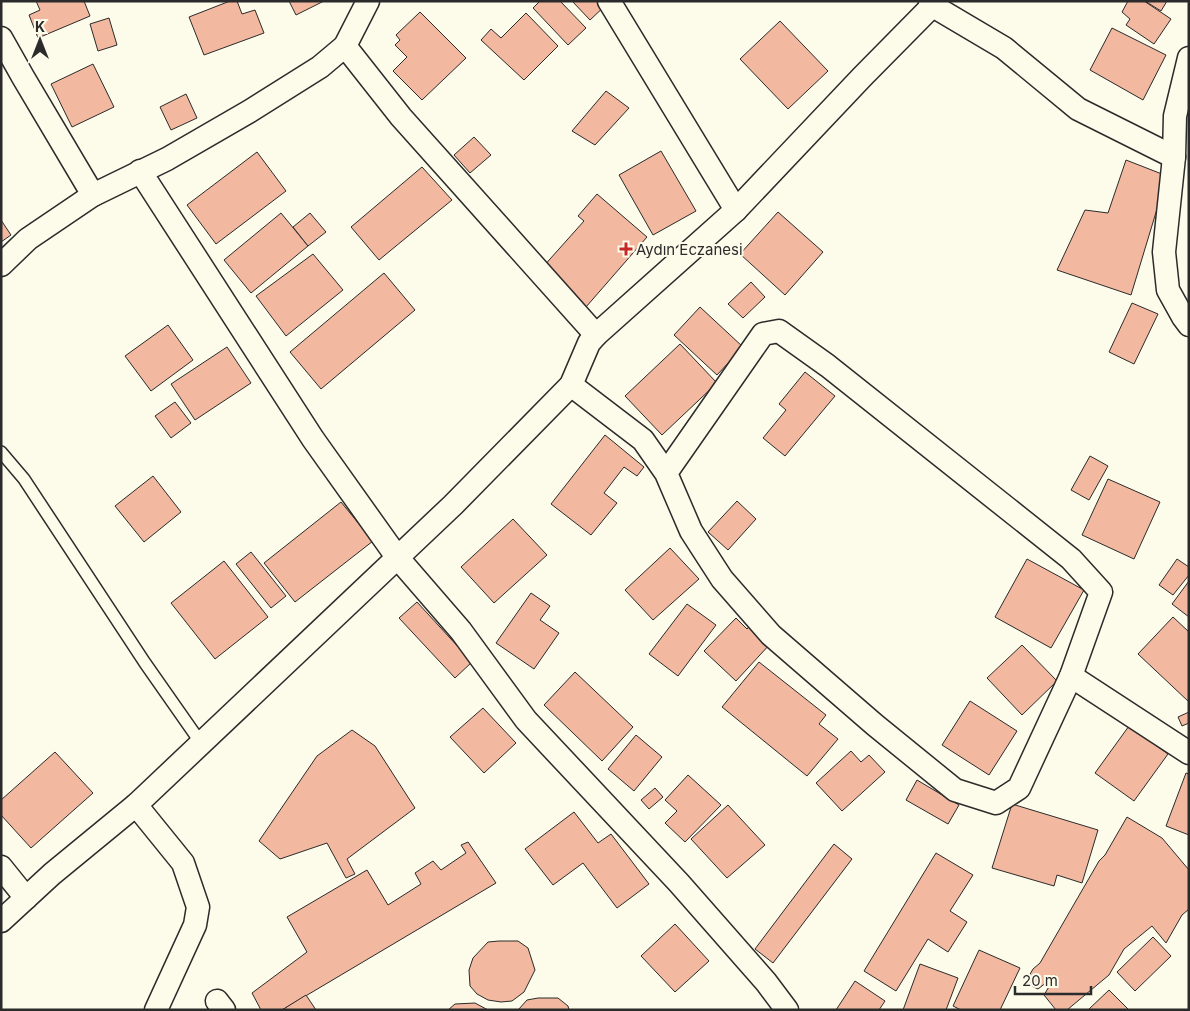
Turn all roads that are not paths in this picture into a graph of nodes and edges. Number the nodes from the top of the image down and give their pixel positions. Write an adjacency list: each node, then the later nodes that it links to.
1 (368, 1): 5 (street)
2 (609, 1): 10 (street)
3 (933, 3): 7 (street); 10 (street)
4 (1, 38): 9 (street)
5 (345, 46): 8 (street); 13 (street)
6 (1189, 58): 7 (street)
7 (1174, 158): 12 (street)
8 (140, 172): 9 (street); 17 (street)
9 (93, 195): 11 (street)
10 (736, 210): 13 (street)
11 (1, 265)
12 (1189, 325)
13 (596, 335): 14 (street)
14 (571, 385): 16 (street); 17 (street)
15 (1, 452): 19 (lane)
16 (666, 473): 18 (street); 18 (street)
17 (397, 557): 19 (street); 26 (street)
18 (1071, 676): 20 (street)
19 (201, 743): 21 (street)
20 (1189, 753)
21 (136, 805): 23 (street); 25 (street)
22 (1, 867): 23 (street)
23 (26, 898): 24 (street)
24 (1, 921)
25 (156, 1010)
26 (787, 1010)

